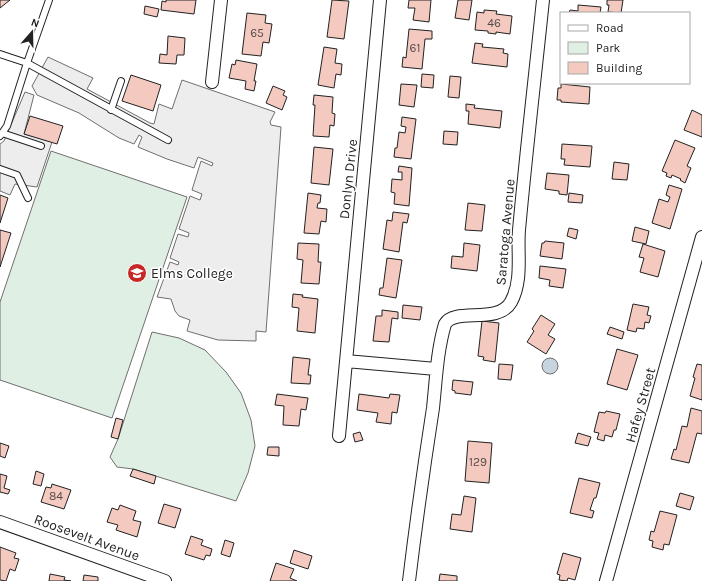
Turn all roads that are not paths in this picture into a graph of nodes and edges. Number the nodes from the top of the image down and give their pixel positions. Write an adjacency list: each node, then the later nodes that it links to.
1 (49, 0): 6 (lane)
2 (221, 0): 8 (street)
3 (380, 0): 16 (street, Donlyn Drive)
4 (544, 0): 17 (street, Saratoga Avenue)
5 (0, 54): 6 (lane)
6 (27, 63): 9 (lane); 10 (lane)
7 (121, 81): 9 (lane)
8 (212, 82)
9 (111, 110): 11 (lane)
10 (1, 134): 12 (lane)
11 (168, 140)
12 (41, 146)
13 (0, 169): 14 (lane)
14 (28, 198)
15 (702, 237): 22 (street, Hafey Street)
16 (346, 361): 17 (street); 18 (street, Donlyn Drive)
17 (436, 369): 21 (street, Saratoga Avenue)
18 (339, 436)
19 (0, 522): 20 (street, Roosevelt Avenue)
20 (165, 581)
21 (409, 581)
22 (606, 581)

